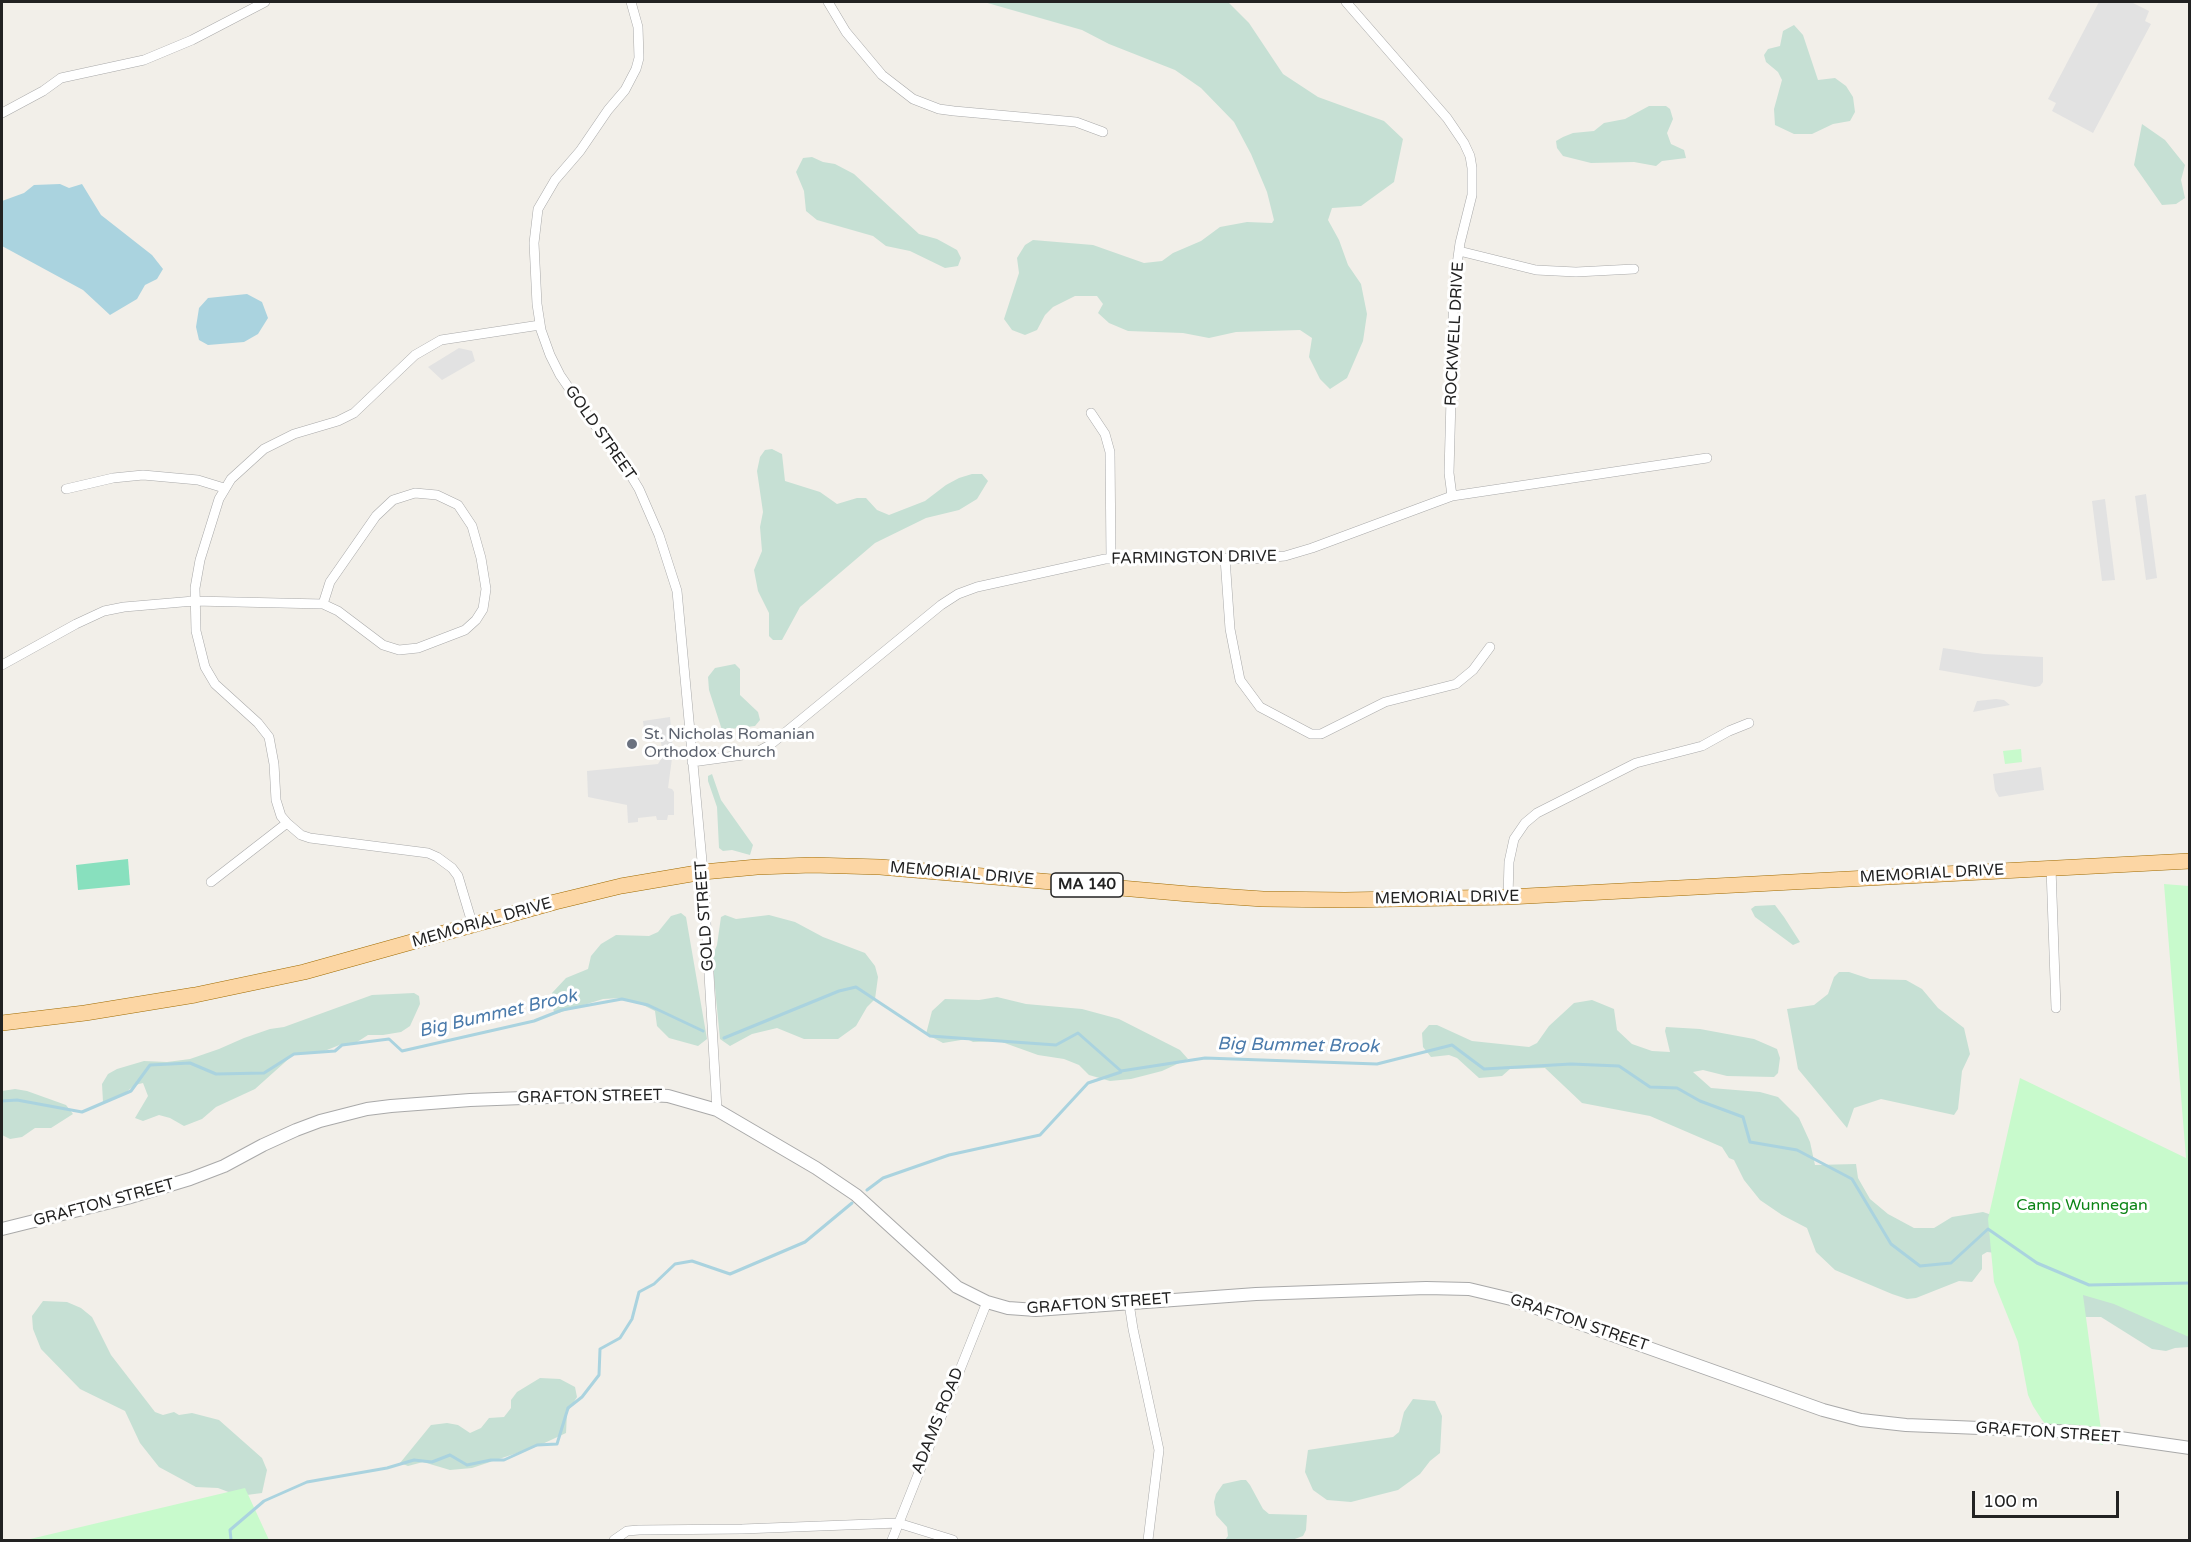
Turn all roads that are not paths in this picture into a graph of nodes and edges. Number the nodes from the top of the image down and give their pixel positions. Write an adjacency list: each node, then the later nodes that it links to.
1 (265, 2): 5 (street)
2 (631, 2): 9 (street, GOLD STREET)
3 (828, 2): 6 (street)
4 (1346, 2): 7 (street, ROCKWELL DRIVE)
5 (2, 113)
6 (1102, 132)
7 (1459, 251): 8 (street); 14 (street, ROCKWELL DRIVE)
8 (1634, 269)
9 (540, 325): 12 (street); 22 (street, GOLD STREET)
10 (1090, 413): 16 (street)
11 (1707, 458): 14 (street, FARMINGTON DRIVE)
12 (225, 488): 13 (street); 17 (street)
13 (66, 489)
14 (1452, 496): 15 (street, FARMINGTON DRIVE)
15 (1225, 558): 16 (street, FARMINGTON DRIVE); 19 (street)
16 (1111, 559): 22 (street, FARMINGTON DRIVE)
17 (194, 601): 18 (street); 20 (street); 23 (street)
18 (323, 604): 18 (street)
19 (1490, 647)
20 (2, 665)
21 (1749, 723): 28 (street)
22 (692, 762): 26 (street, GOLD STREET)
23 (287, 823): 27 (street); 29 (street)
24 (2190, 861): 25 (main road, MEMORIAL DRIVE / MA 140)
25 (2051, 868): 28 (main road, MEMORIAL DRIVE / MA 140); 30 (street)
26 (703, 872): 28 (main road, MEMORIAL DRIVE / MA 140); 29 (main road, MEMORIAL DRIVE / MA 140); 32 (street, GOLD STREET)
27 (211, 882)
28 (1509, 897)
29 (472, 926): 31 (main road, MEMORIAL DRIVE / MA 140)
30 (2056, 1008)
31 (2, 1023)
32 (717, 1110): 33 (street, GRAFTON STREET); 34 (street, GRAFTON STREET)
33 (2, 1229)
34 (987, 1302): 35 (street, GRAFTON STREET); 37 (street, ADAMS ROAD)
35 (1130, 1303): 36 (street, GRAFTON STREET); 41 (street)
36 (2190, 1448)
37 (898, 1523): 38 (street); 39 (street, ADAMS ROAD); 40 (street)
38 (614, 1540)
39 (892, 1540)
40 (953, 1540)
41 (1148, 1540)

